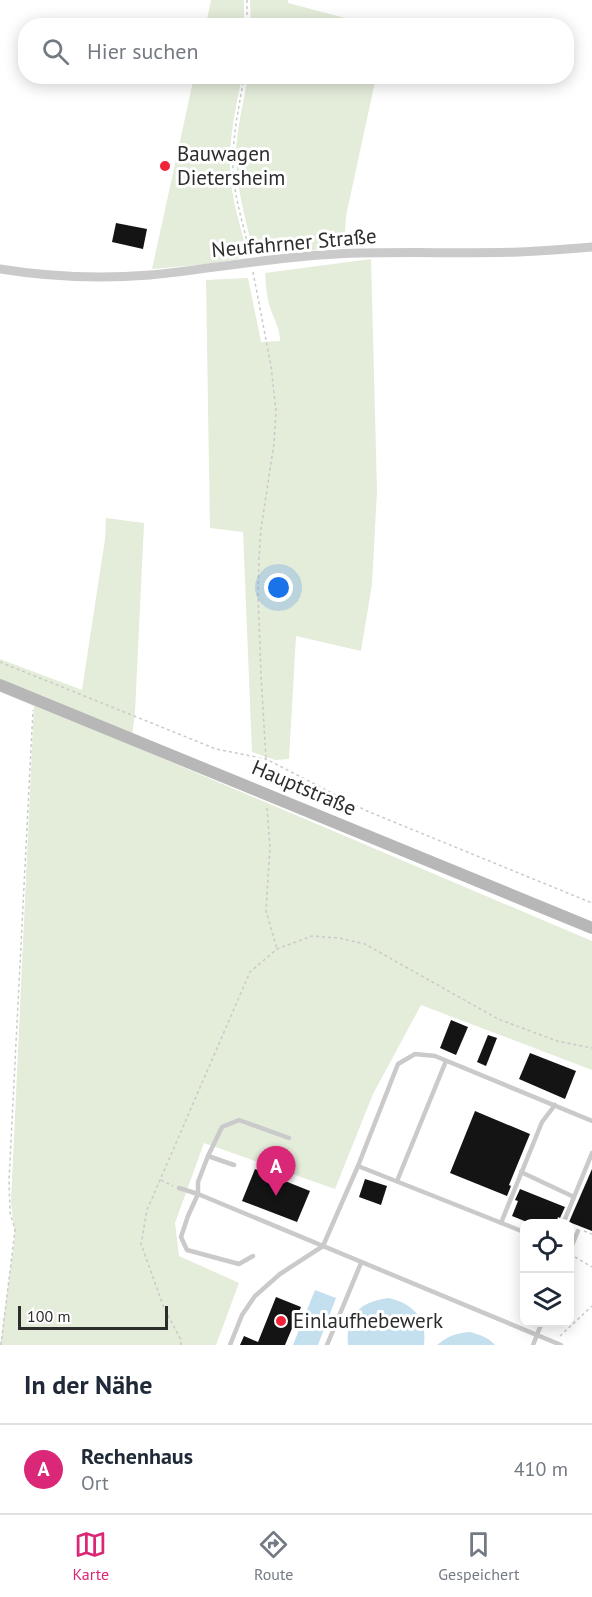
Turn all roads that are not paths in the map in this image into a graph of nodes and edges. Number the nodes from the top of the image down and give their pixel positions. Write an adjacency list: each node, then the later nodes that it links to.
1 (592, 247): 2 (street, Neufahrner Straße)
2 (0, 269)
3 (0, 685): 4 (main road, Hauptstraße)
4 (592, 928)
5 (446, 1061): 6 (lane); 12 (lane); 14 (lane)
6 (555, 1105): 7 (lane); 13 (lane)
7 (592, 1120)
8 (289, 1138): 10 (lane)
9 (592, 1153): 17 (lane)
10 (208, 1156): 11 (lane); 16 (lane)
11 (234, 1165)
12 (358, 1166): 14 (lane); 23 (lane)
13 (521, 1172): 17 (lane); 19 (lane)
14 (397, 1181): 19 (lane)
15 (179, 1188): 16 (lane)
16 (198, 1194): 23 (lane); 24 (lane)
17 (574, 1197): 18 (lane)
18 (565, 1219)
19 (501, 1223): 20 (lane)
20 (520, 1230)
21 (578, 1231): 22 (lane)
22 (574, 1242)
23 (323, 1246): 25 (lane); 28 (lane)
24 (253, 1256)
25 (361, 1263): 27 (lane); 29 (lane)
26 (540, 1327): 27 (lane)
27 (537, 1334): 30 (lane); 31 (lane)
28 (230, 1345)
29 (327, 1345)
30 (533, 1345)
31 (561, 1345)

